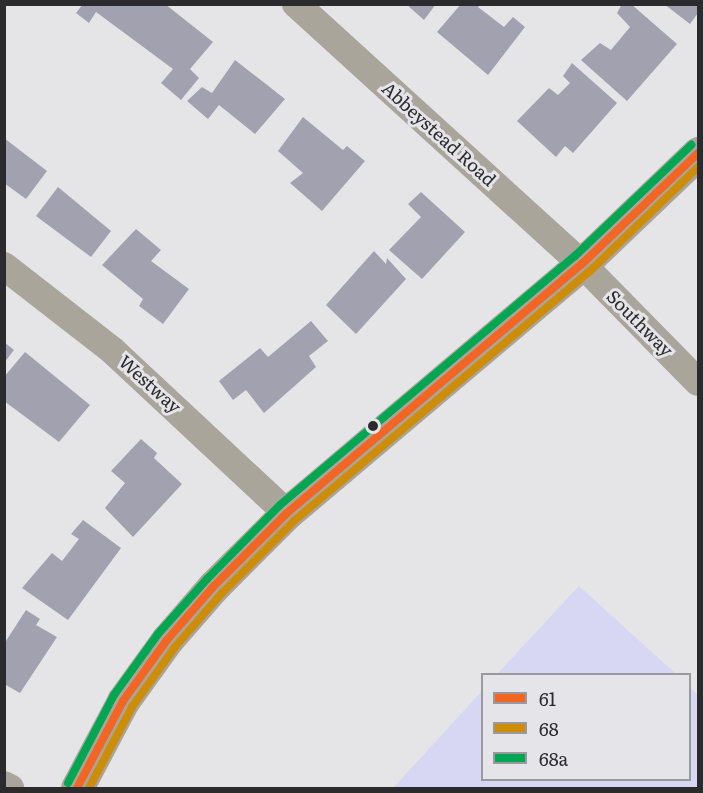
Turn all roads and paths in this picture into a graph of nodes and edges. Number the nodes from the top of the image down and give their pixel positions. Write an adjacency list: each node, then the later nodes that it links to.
1 (296, 4): 3 (street, Abbeystead Road)
2 (699, 153): 3 (street)
3 (582, 264): 5 (street, Southway); 6 (street)
4 (4, 267): 6 (street, Westway)
5 (699, 382)
6 (287, 513): 9 (street)
7 (4, 784): 8 (street)
8 (10, 789)
9 (77, 789)

